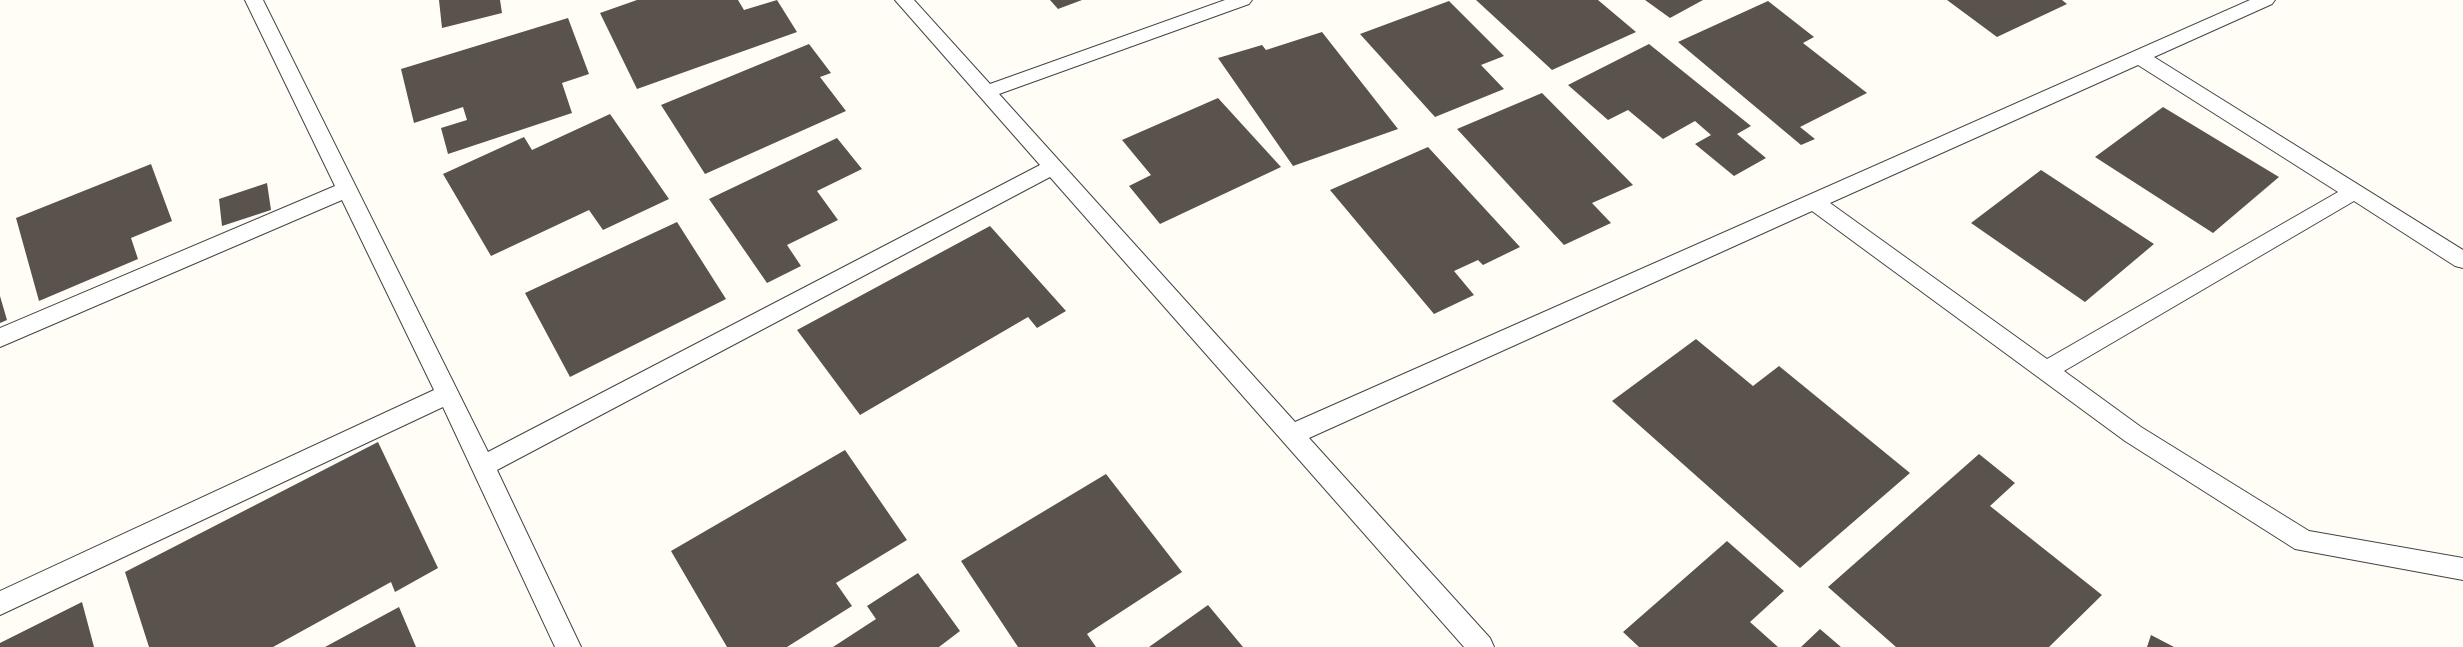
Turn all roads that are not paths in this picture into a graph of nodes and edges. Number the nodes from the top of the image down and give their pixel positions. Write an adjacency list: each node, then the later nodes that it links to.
1 (254, 0): 8 (street)
2 (904, 0): 6 (street)
3 (1243, 0): 6 (street)
4 (2266, 0): 5 (street)
5 (2140, 57): 9 (street); 10 (street)
6 (986, 92): 7 (street)
7 (1053, 167): 15 (street); 16 (street)
8 (347, 189): 12 (street); 14 (street)
9 (2354, 192): 11 (street); 13 (street)
10 (1814, 203): 13 (street); 15 (street)
11 (2463, 260)
12 (0, 338)
13 (2045, 371): 17 (street)
14 (448, 394): 16 (street); 18 (street)
15 (1291, 435): 20 (street)
16 (483, 466): 19 (street)
17 (2463, 569)
18 (0, 603)
19 (568, 647)
20 (1480, 647)

